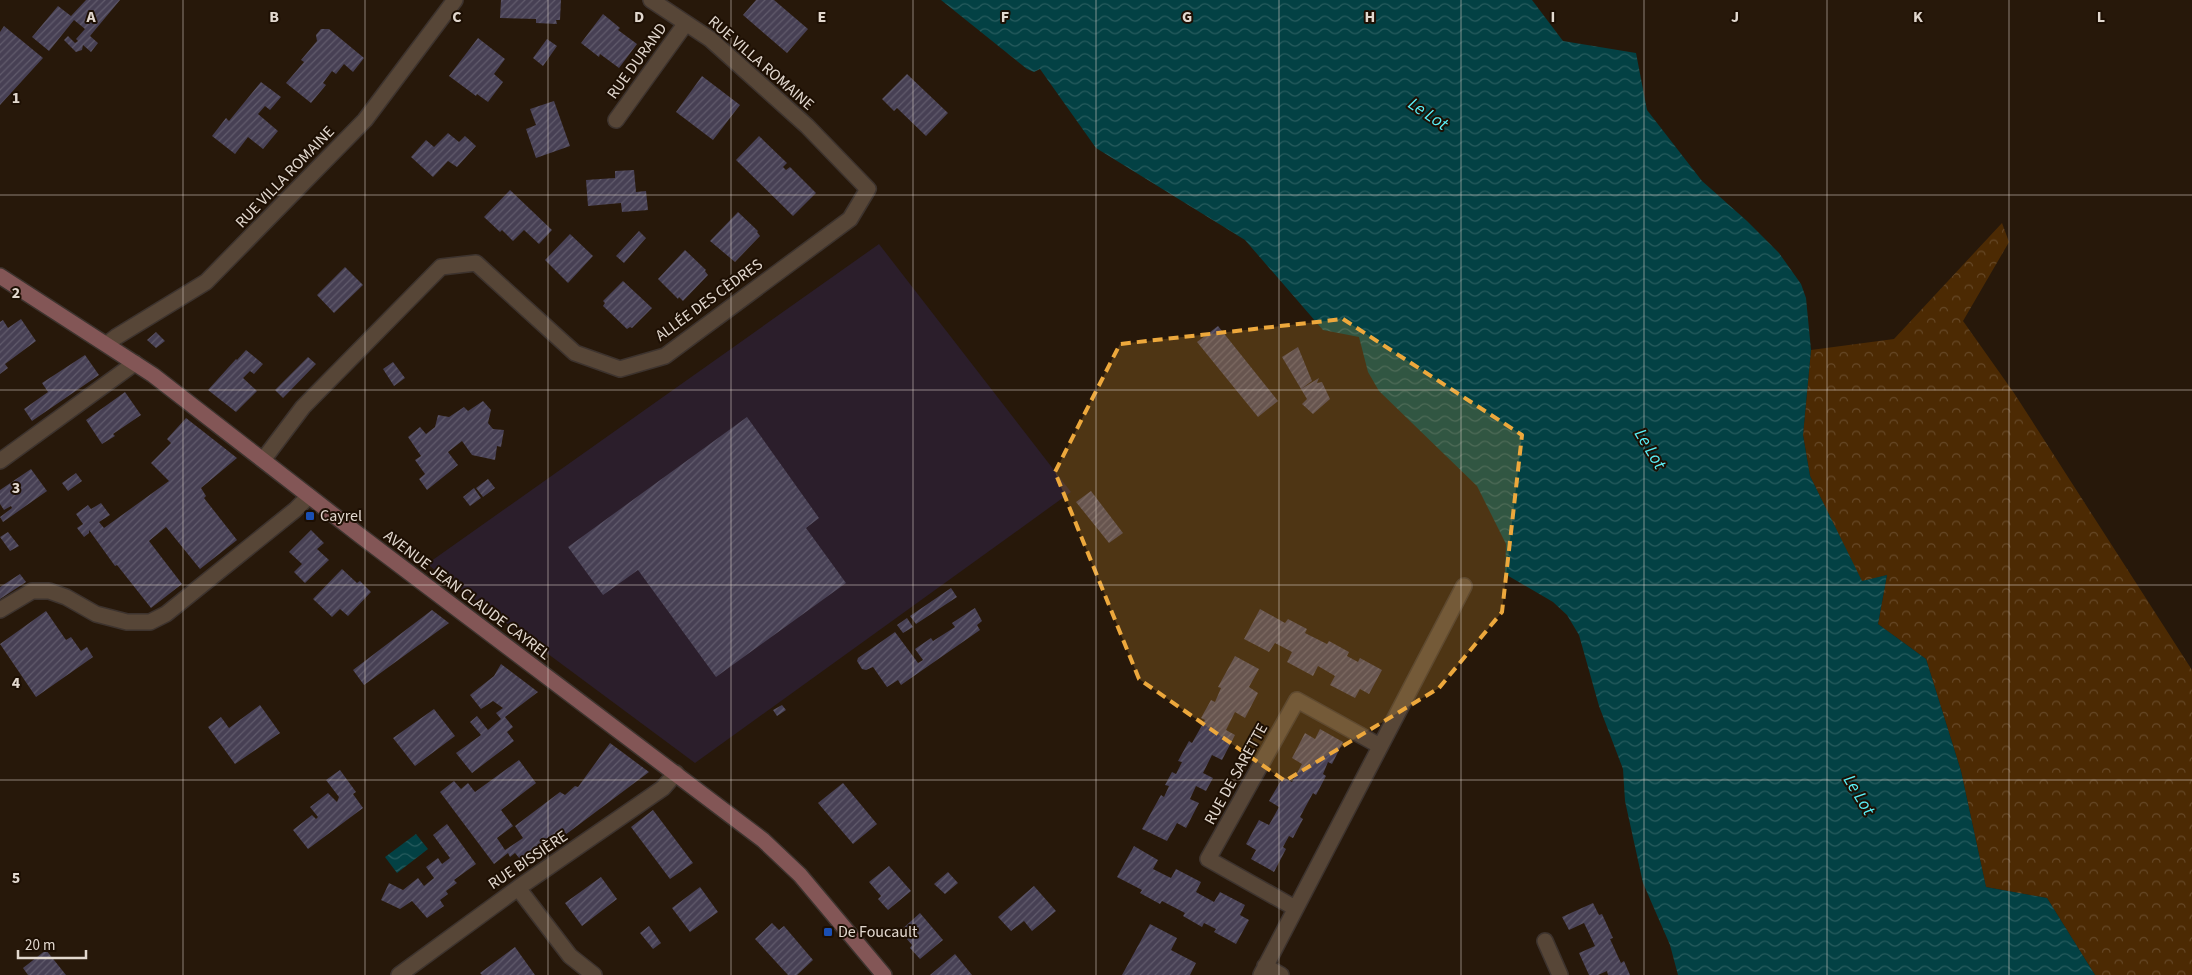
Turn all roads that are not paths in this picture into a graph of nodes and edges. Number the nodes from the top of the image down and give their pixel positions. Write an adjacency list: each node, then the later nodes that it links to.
1 (455, 0): 7 (street, RUE VILLA ROMAINE)
2 (651, 0): 3 (street, RUE VILLA ROMAINE)
3 (686, 23): 4 (street, RUE DURAND); 5 (street, RUE VILLA ROMAINE)
4 (616, 120)
5 (820, 140): 9 (street, ALLÉE DES CÈDRES)
6 (0, 276): 7 (main road, AVENUE JEAN CLAUDE CAYREL)
7 (107, 344): 8 (main road, AVENUE JEAN CLAUDE CAYREL)
8 (135, 363): 9 (main road, AVENUE JEAN CLAUDE CAYREL); 10 (street)
9 (263, 460): 11 (main road, AVENUE JEAN CLAUDE CAYREL)
10 (0, 461)
11 (309, 496): 13 (street); 15 (main road, AVENUE JEAN CLAUDE CAYREL)
12 (1464, 586): 14 (street)
13 (0, 610)
14 (1380, 746): 17 (street); 17 (street, RUE DE SARETTE)
15 (676, 774): 16 (street, RUE BISSIÈRE); 22 (main road, AVENUE JEAN CLAUDE CAYREL)
16 (518, 888): 20 (street, RUE BISSIÈRE); 21 (street)
17 (1295, 908): 19 (street)
18 (1545, 941): 24 (street)
19 (1263, 971): 23 (street)
20 (399, 975)
21 (594, 975)
22 (884, 975)
23 (1281, 975)
24 (1560, 975)

